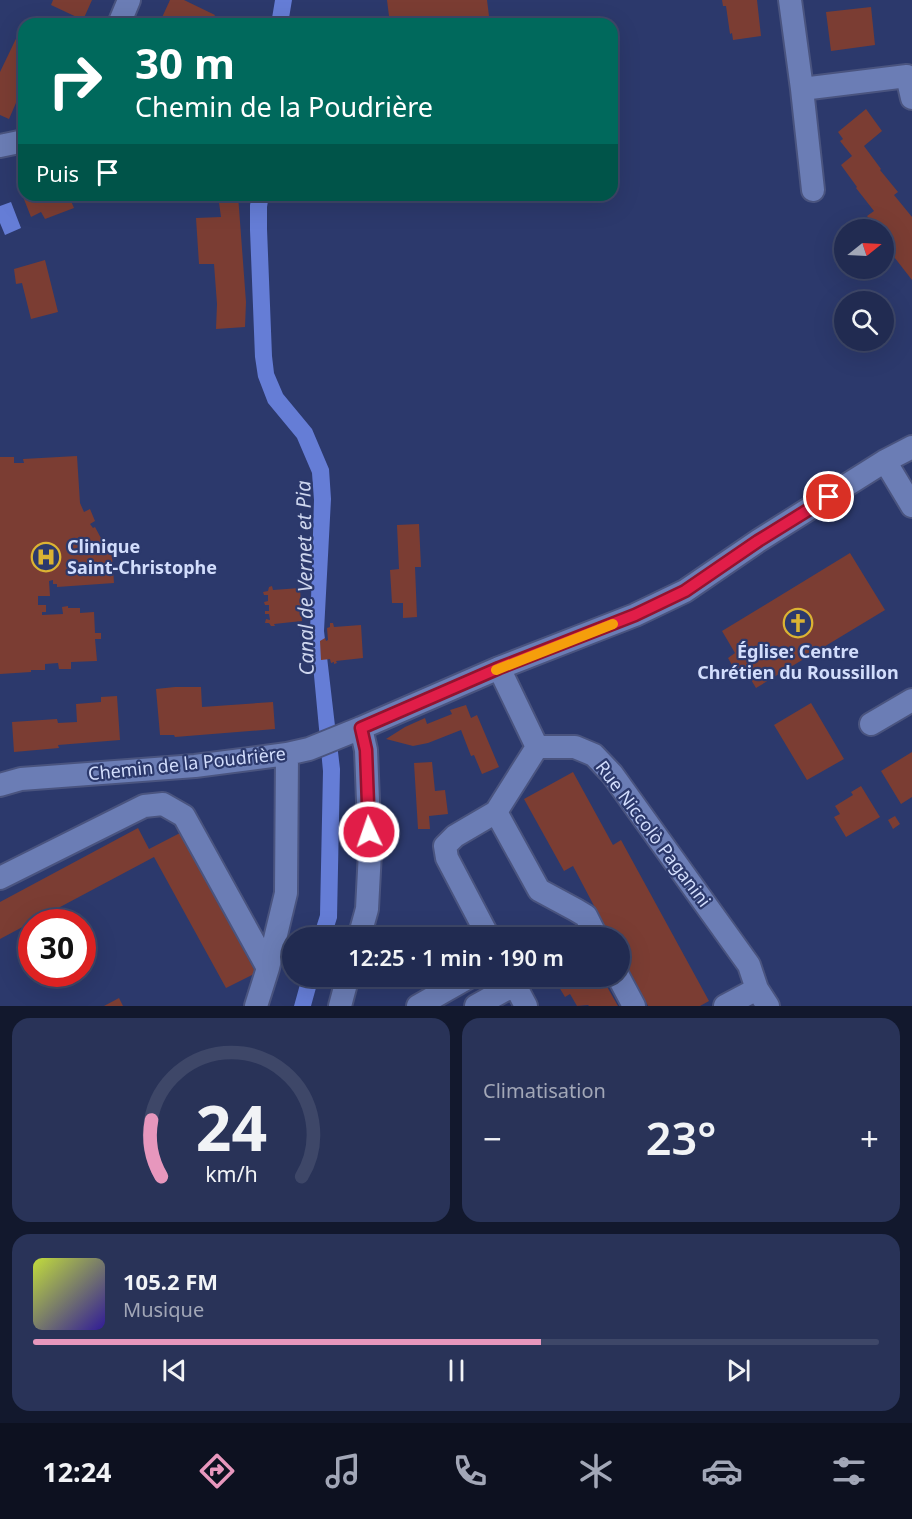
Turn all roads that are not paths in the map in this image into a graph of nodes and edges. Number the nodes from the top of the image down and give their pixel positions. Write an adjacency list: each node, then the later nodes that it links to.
1 (129, 0): 3 (street)
2 (790, 0): 5 (street)
3 (122, 18)
4 (910, 82): 5 (street)
5 (802, 89): 8 (street)
6 (18, 142): 7 (street)
7 (0, 146)
8 (813, 190)
9 (912, 447): 10 (street, Chemin de la Poudrière)
10 (885, 461): 11 (street); 12 (street, Chemin de la Poudrière)
11 (912, 506)
12 (499, 668): 15 (street, Chemin de la Poudrière); 16 (street)
13 (912, 700): 14 (street)
14 (871, 724)
15 (361, 728): 17 (street, Chemin de la Poudrière); 21 (street)
16 (537, 747): 19 (street); 30 (street, Rue Niccolò Paganini)
17 (287, 754): 18 (street, Chemin de la Poudrière); 24 (street)
18 (0, 785)
19 (496, 812): 22 (street); 23 (street)
20 (0, 878): 24 (street)
21 (362, 927)
22 (483, 927)
23 (592, 927)
24 (268, 968): 31 (street)
25 (345, 987): 32 (street)
26 (452, 987): 33 (street)
27 (503, 987): 34 (street)
28 (515, 987): 35 (street)
29 (624, 987): 36 (street)
30 (763, 998): 37 (street)
31 (256, 1006)
32 (340, 1006)
33 (418, 1006)
34 (476, 1006)
35 (526, 1006)
36 (634, 1006)
37 (725, 1006)

